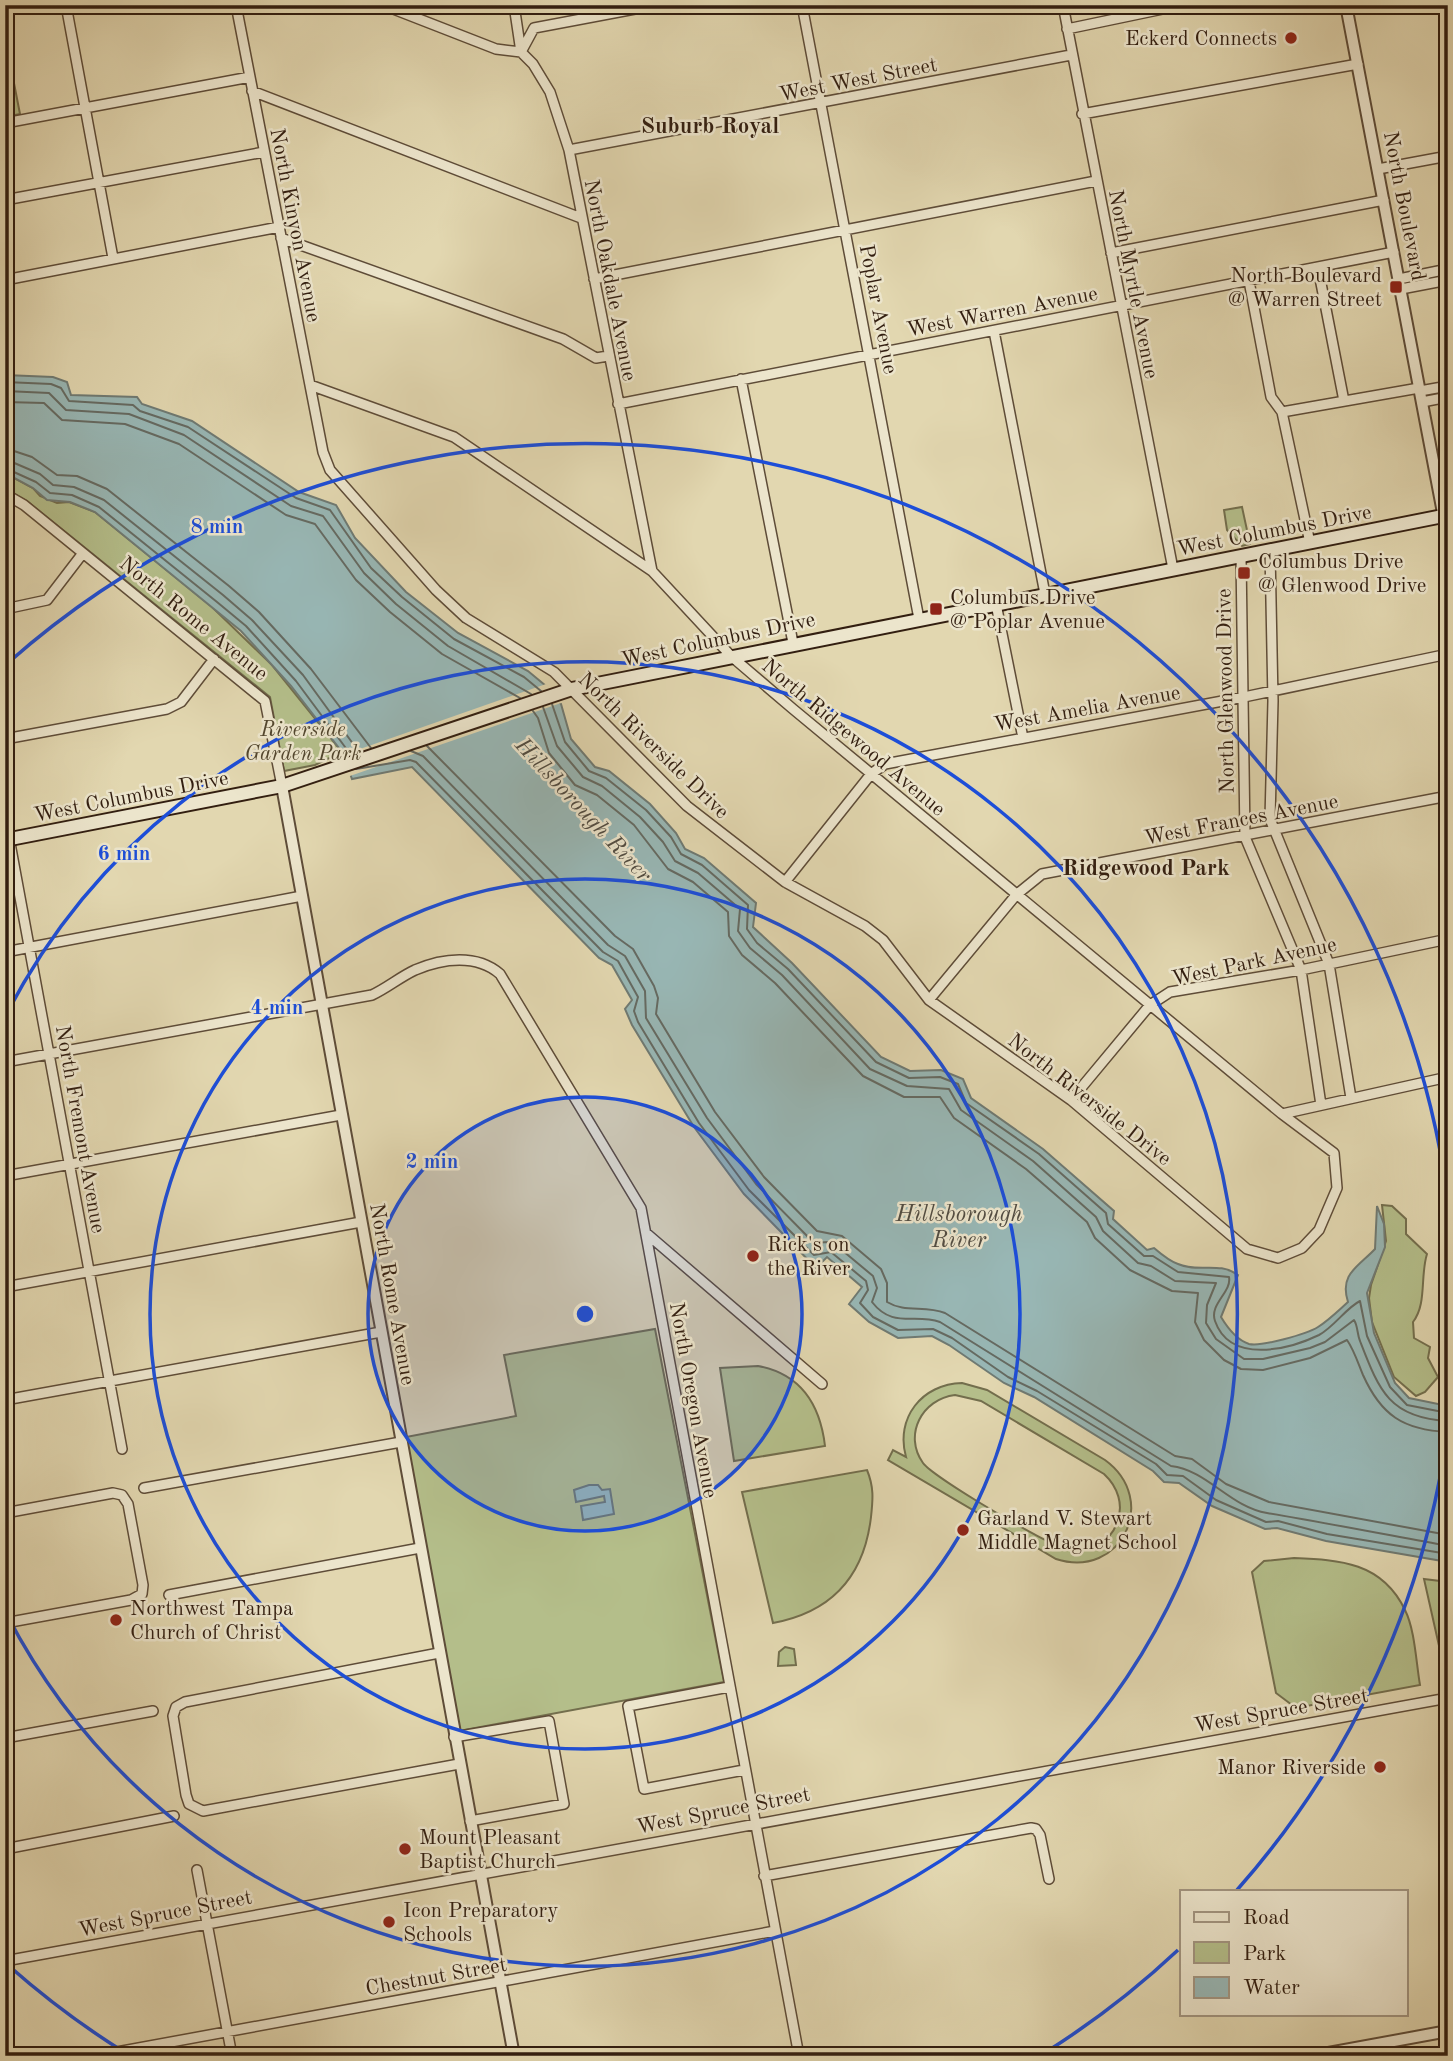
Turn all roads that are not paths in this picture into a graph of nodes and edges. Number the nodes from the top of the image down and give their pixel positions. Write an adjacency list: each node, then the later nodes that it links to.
1 (65, 5): 17 (street)
2 (236, 5): 14 (street, North Kinyon Avenue)
3 (383, 5): 11 (street)
4 (514, 5): 11 (street, North Oakdale Avenue)
5 (656, 5): 11 (street)
6 (802, 5): 16 (street, Poplar Avenue)
7 (1063, 5): 10 (street, North Myrtle Avenue)
8 (1182, 5): 10 (street)
9 (1346, 5): 13 (street, North Boulevard)
10 (1067, 29): 12 (street, North Myrtle Avenue)
11 (521, 52): 20 (street, North Oakdale Avenue)
12 (1071, 55): 16 (street, West West Street); 18 (street, North Myrtle Avenue)
13 (1358, 64): 18 (street); 23 (street, North Boulevard)
14 (250, 77): 15 (street, North Kinyon Avenue); 17 (street)
15 (252, 91): 21 (street, North Kinyon Avenue); 28 (street)
16 (821, 104): 20 (street, West West Street); 30 (street, Poplar Avenue)
17 (86, 108): 19 (street); 25 (street)
18 (1082, 114): 24 (street, North Myrtle Avenue)
19 (5, 123)
20 (569, 150): 28 (street, North Oakdale Avenue)
21 (264, 152): 25 (street); 29 (street, North Kinyon Avenue)
22 (1448, 156): 23 (street)
23 (1378, 169): 27 (street, North Boulevard)
24 (1096, 181): 30 (street); 33 (street, North Myrtle Avenue)
25 (101, 182): 26 (street); 34 (street)
26 (5, 200)
27 (1384, 200): 32 (street, North Boulevard); 33 (street)
28 (581, 218): 37 (street, North Oakdale Avenue)
29 (279, 227): 31 (street, North Kinyon Avenue); 34 (street)
30 (846, 229): 37 (street); 44 (street, Poplar Avenue)
31 (281, 238): 45 (street); 47 (street, North Kinyon Avenue)
32 (1394, 252): 35 (street, West Warren Avenue); 41 (street, North Boulevard)
33 (1111, 253): 42 (street, North Myrtle Avenue)
34 (113, 258): 38 (street)
35 (1318, 268): 40 (street, West Warren Avenue); 51 (street)
36 (1448, 270): 41 (street)
37 (594, 279): 45 (street, North Oakdale Avenue)
38 (5, 280)
39 (1448, 280): 41 (street)
40 (1249, 281): 42 (street, West Warren Avenue); 53 (street)
41 (1400, 284): 49 (street, North Boulevard)
42 (1121, 306): 43 (street, West Warren Avenue); 62 (street, North Myrtle Avenue)
43 (994, 331): 44 (street, West Warren Avenue); 64 (street)
44 (870, 354): 46 (street, West Warren Avenue); 67 (street, Poplar Avenue)
45 (608, 356): 52 (street, North Oakdale Avenue)
46 (741, 379): 52 (street, West Warren Avenue); 68 (street)
47 (310, 385): 54 (street, North Kinyon Avenue); 63 (street, North Ridgewood Avenue)
48 (1448, 386): 49 (street)
49 (1420, 394): 50 (street); 51 (street); 56 (street, North Boulevard)
50 (1448, 397)
51 (1344, 401): 53 (street)
52 (618, 404): 63 (street, North Oakdale Avenue)
53 (1282, 412): 58 (street)
54 (323, 452): 72 (street, North Riverside Drive)
55 (5, 494): 60 (street, North Rome Avenue)
56 (1446, 516): 57 (street, North Boulevard); 58 (main road, West Columbus Drive)
57 (1448, 539)
58 (1310, 543): 59 (main road, West Columbus Drive)
59 (1270, 551): 61 (main road, West Columbus Drive); 73 (street, North Glenwood Drive)
60 (83, 553): 66 (street); 71 (street, North Rome Avenue)
61 (1241, 557): 62 (main road, West Columbus Drive); 74 (street, North Glenwood Drive)
62 (1173, 569): 64 (main road, West Columbus Drive)
63 (652, 571): 70 (street, North Ridgewood Avenue)
64 (1045, 594): 65 (main road, West Columbus Drive)
65 (996, 604): 67 (main road, West Columbus Drive); 75 (street)
66 (5, 609)
67 (919, 619): 68 (main road, West Columbus Drive)
68 (793, 643): 70 (main road, West Columbus Drive)
69 (1448, 654): 73 (street, West Amelia Avenue)
70 (731, 656): 72 (main road, West Columbus Drive); 77 (street, North Ridgewood Avenue)
71 (214, 659): 76 (street); 78 (street, North Rome Avenue)
72 (572, 689): 78 (main road, West Columbus Drive); 84 (street, North Riverside Drive)
73 (1273, 690): 74 (street, West Amelia Avenue); 81 (street, North Glenwood Drive)
74 (1244, 697): 75 (street, West Amelia Avenue); 82 (street, North Glenwood Drive)
75 (1023, 737): 77 (street, West Amelia Avenue)
76 (5, 739)
77 (871, 774): 84 (street, West Amelia Avenue); 85 (street, North Ridgewood Avenue)
78 (282, 786): 83 (main road, West Columbus Drive); 86 (street, North Rome Avenue)
79 (1448, 796): 81 (street, West Frances Avenue)
80 (5, 816): 83 (street, North Fremont Avenue)
81 (1274, 832): 82 (street, West Frances Avenue); 90 (street, North Glenwood Drive)
82 (1245, 837): 85 (street, West Frances Avenue); 91 (street, North Glenwood Drive)
83 (8, 839): 88 (street, North Fremont Avenue)
84 (785, 882): 92 (street, North Riverside Drive)
85 (1016, 895): 92 (street, West Frances Avenue); 94 (street, North Ridgewood Avenue)
86 (302, 897): 88 (street); 93 (street, North Rome Avenue)
87 (1448, 939): 90 (street, West Park Avenue)
88 (29, 948): 89 (street); 95 (street, North Fremont Avenue)
89 (5, 952)
90 (1329, 964): 91 (street, West Park Avenue); 98 (street, North Glenwood Drive)
91 (1301, 970): 94 (street, West Park Avenue); 100 (street, North Glenwood Drive)
92 (929, 1000): 99 (street, North Riverside Drive)
93 (321, 1004): 95 (street, North Oregon Avenue); 102 (street, North Rome Avenue); 107 (street, North Oregon Avenue)
94 (1150, 1005): 99 (street, West Park Avenue); 101 (street, North Ridgewood Avenue)
95 (50, 1054): 96 (street, North Oregon Avenue); 103 (street, North Fremont Avenue)
96 (5, 1062)
97 (1448, 1077): 98 (street)
98 (1351, 1098): 100 (street)
99 (1071, 1101): 106 (street, North Riverside Drive)
100 (1321, 1105): 101 (street)
101 (1282, 1114): 106 (street, North Ridgewood Avenue)
102 (341, 1115): 103 (street); 105 (street, North Rome Avenue)
103 (69, 1165): 104 (street); 108 (street, North Fremont Avenue)
104 (5, 1176)
105 (361, 1222): 108 (street); 110 (street, North Rome Avenue)
106 (1319, 1230)
107 (646, 1233): 112 (street); 122 (street, North Oregon Avenue)
108 (89, 1272): 109 (street); 111 (street, North Fremont Avenue)
109 (5, 1287)
110 (381, 1332): 111 (street); 114 (street, North Rome Avenue)
111 (109, 1382): 113 (street); 115 (street, North Fremont Avenue)
112 (822, 1384)
113 (5, 1400)
114 (401, 1442): 116 (street); 118 (street, North Rome Avenue)
115 (122, 1449)
116 (144, 1488)
117 (5, 1513): 120 (street)
118 (420, 1548): 119 (street); 121 (street, North Rome Avenue)
119 (169, 1594)
120 (5, 1623)
121 (439, 1653): 125 (street, North Rome Avenue); 127 (street)
122 (729, 1687): 128 (street, North Oregon Avenue); 128 (street)
123 (1448, 1698): 131 (street, West Spruce Street)
124 (153, 1711): 126 (street)
125 (454, 1737): 127 (street, North Rome Avenue); 130 (street)
126 (5, 1738)
127 (459, 1764): 130 (street, North Rome Avenue)
128 (744, 1770): 131 (street, North Oregon Avenue)
129 (174, 1815): 132 (street)
130 (470, 1821): 134 (street, North Rome Avenue)
131 (754, 1822): 134 (street, West Spruce Street); 135 (street, North Oregon Avenue)
132 (5, 1849)
133 (197, 1870): 137 (street)
134 (479, 1874): 137 (street, West Spruce Street); 140 (street, North Rome Avenue)
135 (764, 1876): 136 (street); 138 (street, North Oregon Avenue)
136 (1049, 1879)
137 (208, 1923): 139 (street, West Spruce Street); 142 (street)
138 (775, 1931): 140 (street, Chestnut Street); 146 (street, North Oregon Avenue)
139 (5, 1961)
140 (500, 1982): 142 (street, Chestnut Street); 145 (street, North Rome Avenue)
141 (1448, 2031): 147 (street)
142 (228, 2032): 143 (street, Chestnut Street); 144 (street)
143 (95, 2056)
144 (232, 2056)
145 (514, 2056)
146 (799, 2056)
147 (1312, 2056)

